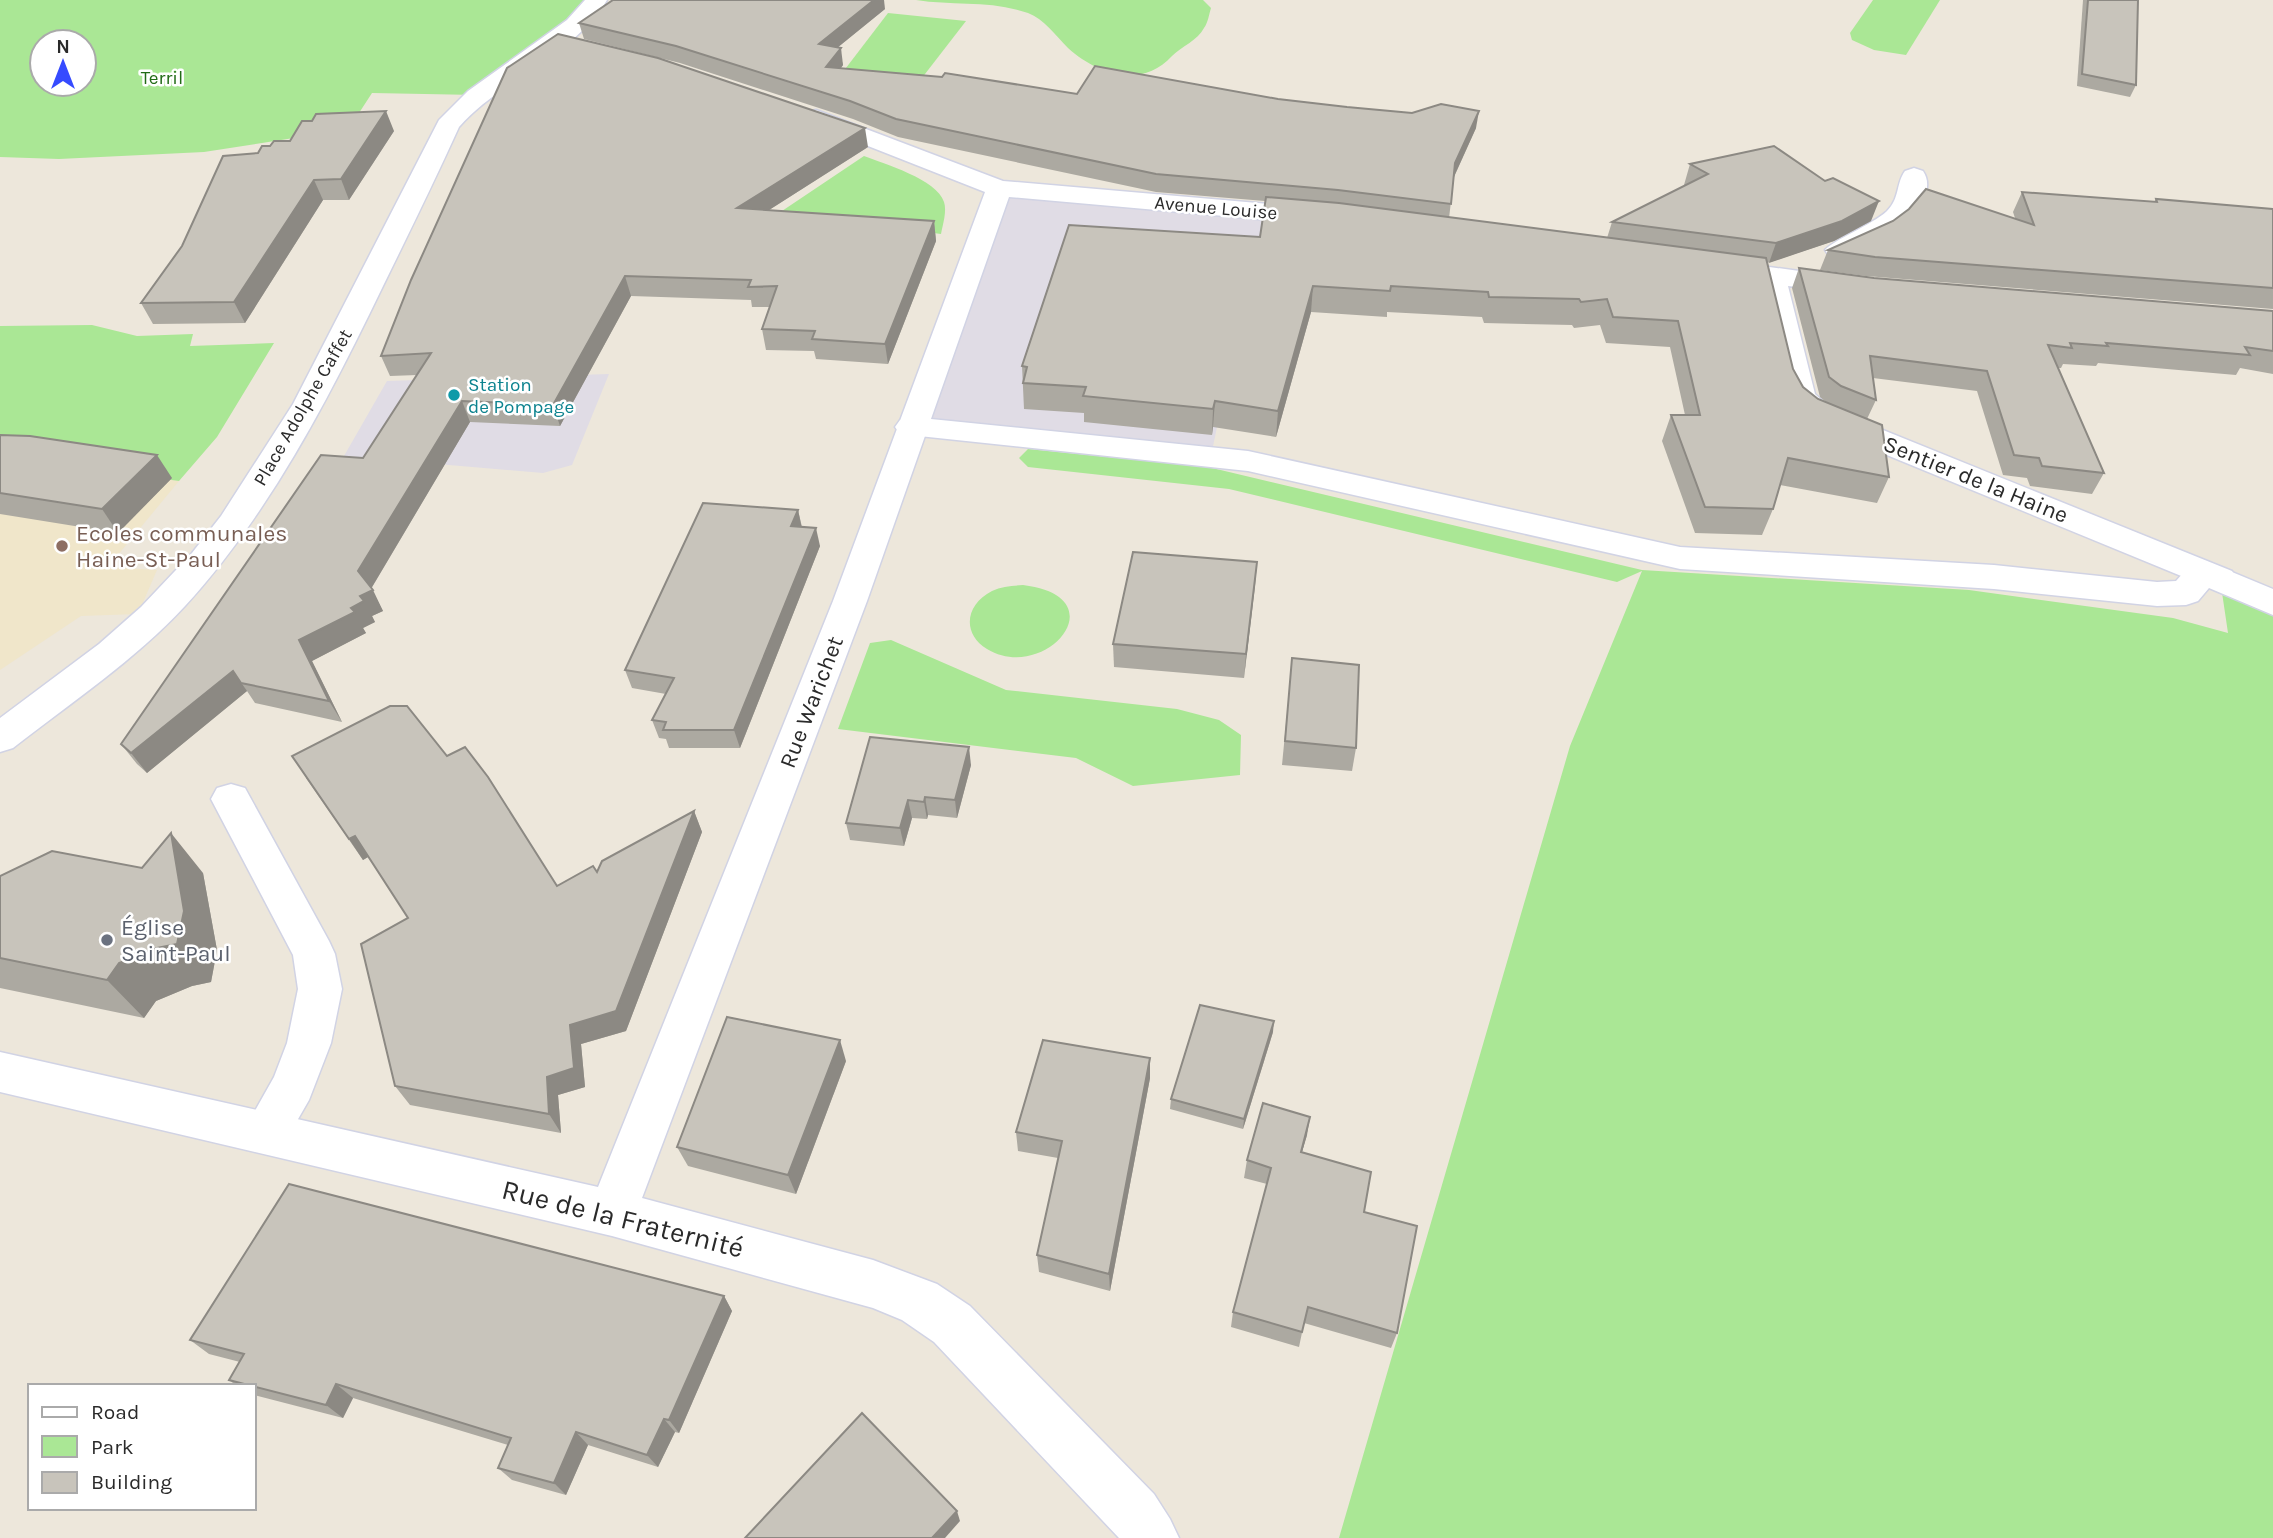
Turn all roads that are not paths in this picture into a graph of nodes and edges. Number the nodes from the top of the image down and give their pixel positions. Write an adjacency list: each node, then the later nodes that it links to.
1 (593, 5): 12 (street, Place Adolphe Caffet)
2 (791, 109): 4 (street, Avenue Louise)
3 (1914, 176): 7 (street)
4 (999, 188): 5 (street, Avenue Louise); 9 (street, Rue Warichet)
5 (1336, 218)
6 (1690, 264): 7 (street)
7 (1771, 274): 8 (street); 10 (street, Sentier de la Haine)
8 (1880, 289)
9 (911, 427): 10 (street); 16 (street, Rue Warichet)
10 (2212, 576): 11 (street, Sentier de la Haine)
11 (2273, 603)
12 (0, 738)
13 (231, 799): 15 (street)
14 (0, 1072): 15 (street, Rue de la Fraternité)
15 (266, 1132): 16 (street, Rue de la Fraternité)
16 (612, 1213): 17 (street, Rue de la Fraternité)
17 (1151, 1538)

